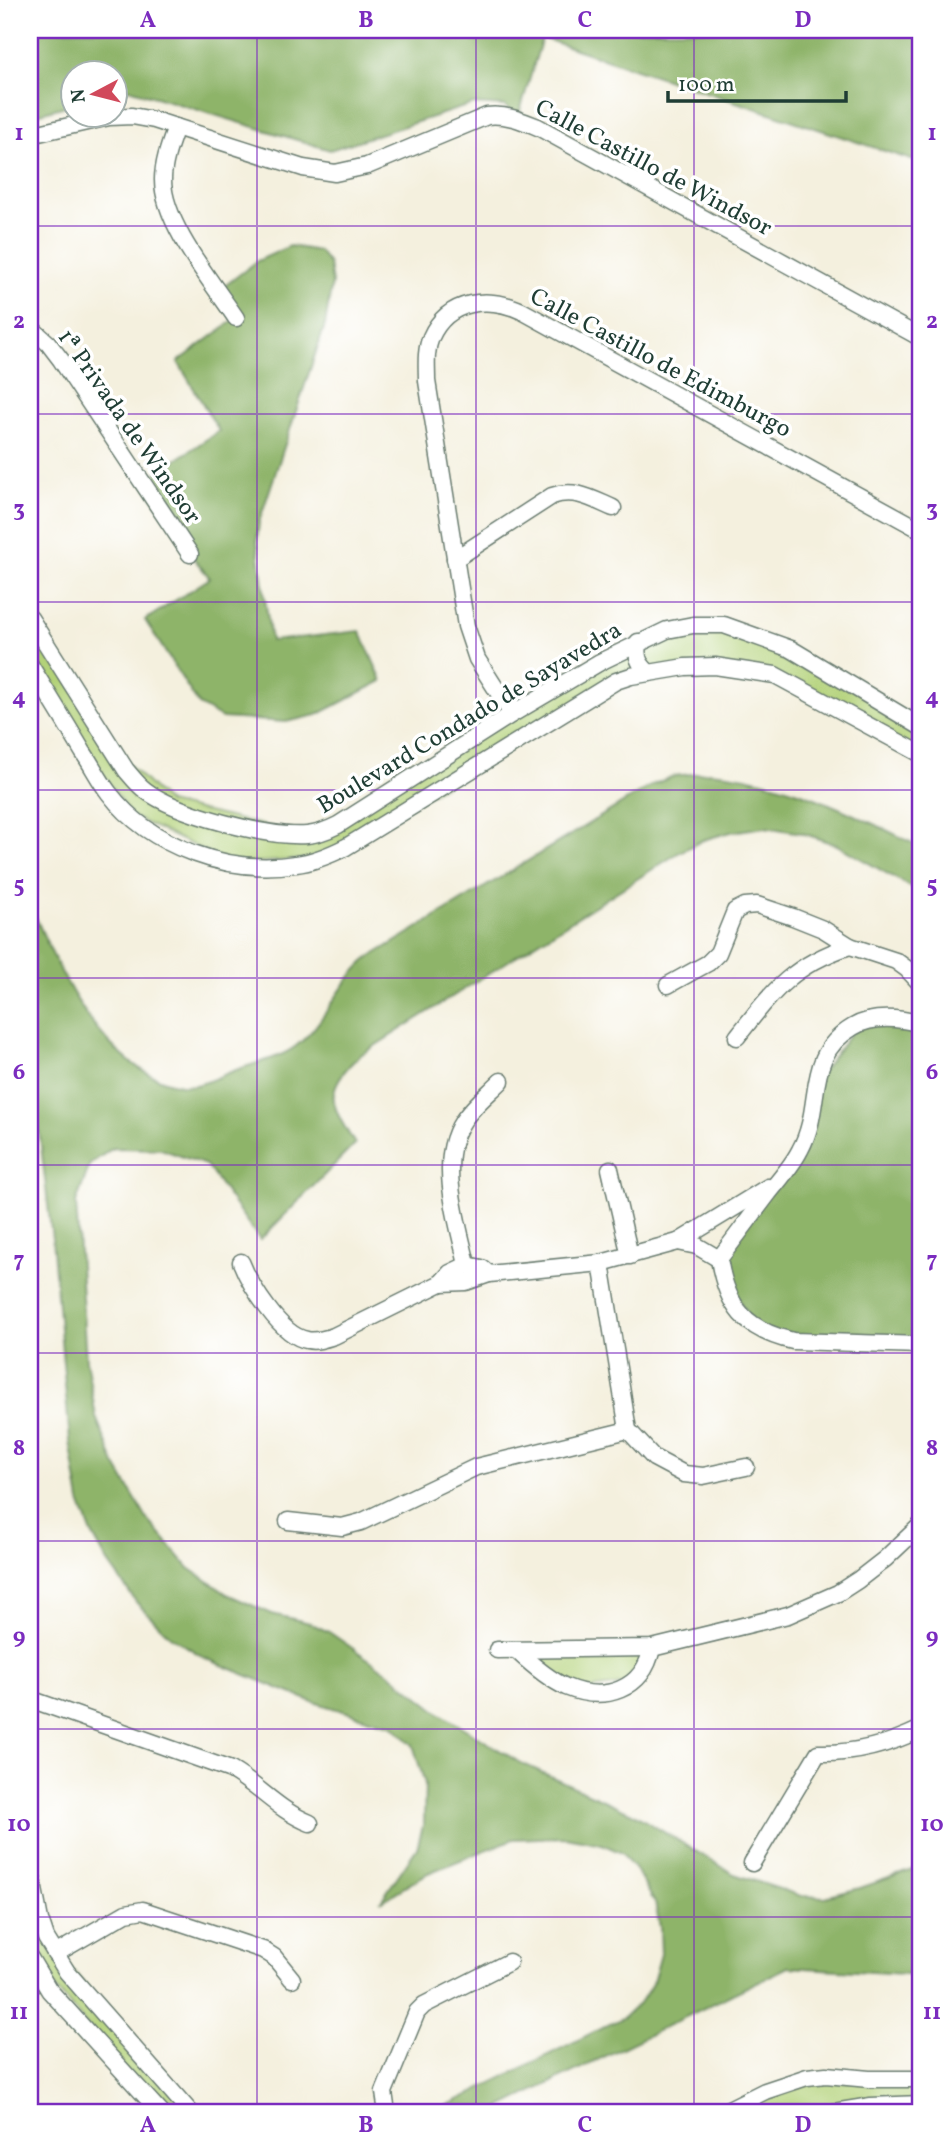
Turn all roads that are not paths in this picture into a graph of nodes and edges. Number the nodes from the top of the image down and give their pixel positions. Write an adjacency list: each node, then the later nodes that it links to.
1 (176, 127): 2 (street, Calle Castillo de Windsor); 3 (street); 5 (street, Calle Castillo de Windsor)
2 (30, 135)
3 (236, 318)
4 (30, 327): 8 (street, 1ª Privada de Windsor)
5 (921, 338)
6 (613, 508): 9 (street)
7 (921, 530): 9 (street, Calle Castillo de Edimburgo)
8 (190, 554)
9 (455, 559): 16 (street, Calle Castillo de Edimburgo)
10 (30, 618): 19 (street, Boulevard Condado de Sayavedra)
11 (638, 642): 12 (street, Boulevard Condado de Sayavedra); 14 (street); 16 (street, Boulevard Condado de Sayavedra)
12 (791, 649): 15 (street); 17 (street, Boulevard Condado de Sayavedra)
13 (30, 665): 20 (street, Boulevard Condado de Sayavedra)
14 (649, 673): 15 (street, Boulevard Condado de Sayavedra); 22 (street, Boulevard Condado de Sayavedra)
15 (775, 675): 18 (street, Boulevard Condado de Sayavedra)
16 (512, 714): 21 (street, Boulevard Condado de Sayavedra)
17 (921, 727)
18 (921, 754)
19 (168, 803): 20 (street); 21 (street, Boulevard Condado de Sayavedra)
20 (157, 834): 22 (street, Boulevard Condado de Sayavedra)
21 (306, 835): 22 (street)
22 (295, 865)
23 (850, 946): 24 (street); 25 (street); 27 (street)
24 (921, 984)
25 (667, 985)
26 (921, 1024): 30 (street)
27 (737, 1037)
28 (501, 1082): 36 (street)
29 (610, 1169): 32 (street)
30 (778, 1182): 31 (street); 33 (street)
31 (678, 1242): 32 (street); 33 (street)
32 (630, 1256): 35 (street)
33 (719, 1259): 39 (street)
34 (241, 1262): 38 (street)
35 (601, 1263): 37 (street); 40 (street)
36 (467, 1265): 37 (street); 38 (street)
37 (489, 1274): 38 (street)
38 (441, 1283)
39 (921, 1345)
40 (628, 1430): 41 (street); 42 (street)
41 (746, 1467)
42 (288, 1521)
43 (921, 1525): 44 (street)
44 (652, 1648): 46 (street); 46 (street)
45 (497, 1650): 46 (street)
46 (517, 1651)
47 (30, 1699): 49 (street)
48 (921, 1729): 50 (street)
49 (310, 1823)
50 (752, 1863)
51 (30, 1868): 52 (street)
52 (55, 1954): 55 (street); 62 (street)
53 (30, 1958): 61 (street)
54 (509, 1962): 63 (street)
55 (292, 1979)
56 (845, 2077): 57 (street); 59 (street); 60 (street)
57 (921, 2079)
58 (921, 2104): 59 (street)
59 (852, 2108): 64 (street)
60 (727, 2112)
61 (161, 2113)
62 (191, 2113)
63 (387, 2113)
64 (828, 2113)

